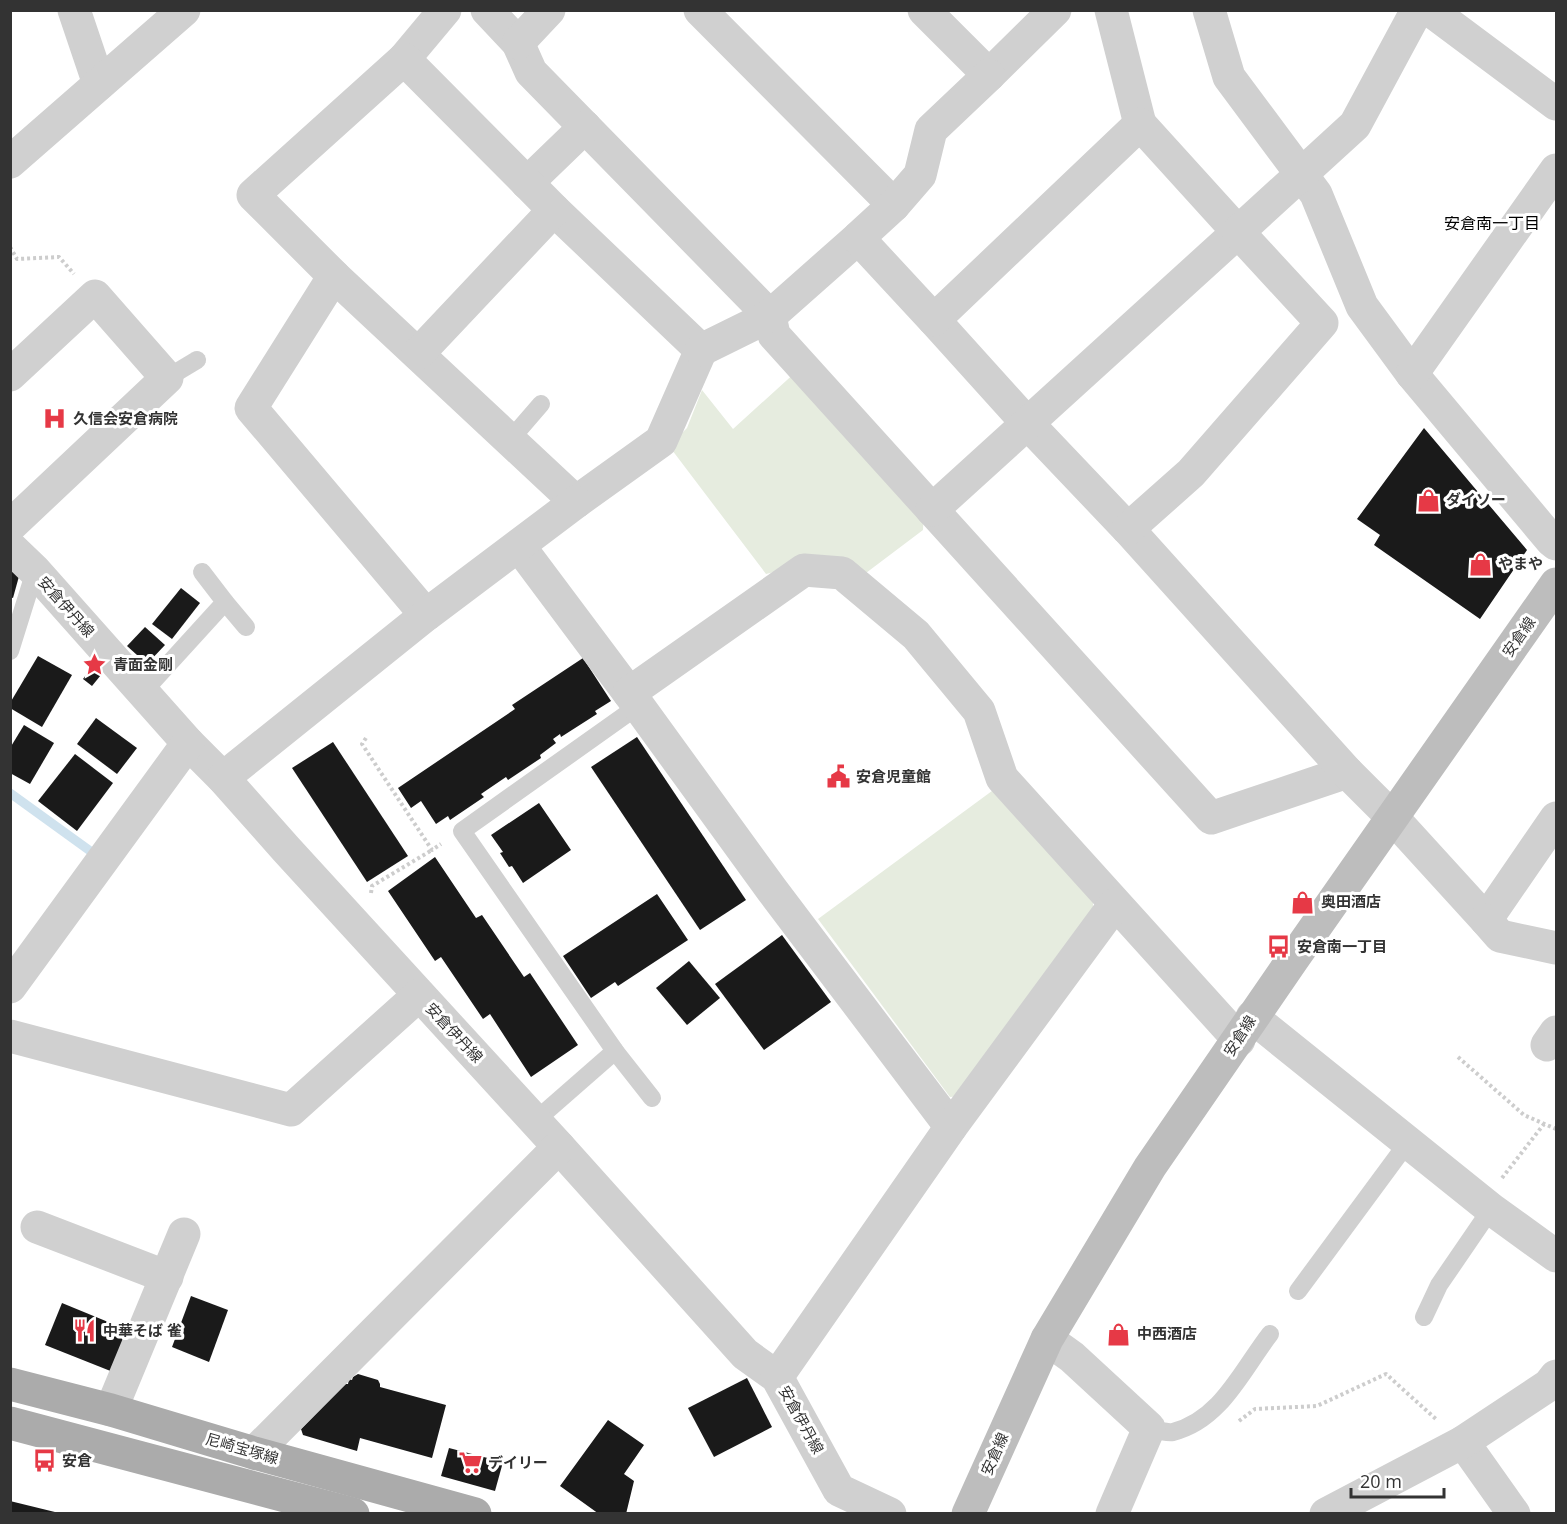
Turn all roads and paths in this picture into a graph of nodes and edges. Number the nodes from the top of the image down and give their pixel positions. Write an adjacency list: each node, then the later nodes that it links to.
1 (74, 10): 16 (street)
2 (184, 10): 16 (street)
3 (445, 10): 14 (street)
4 (487, 10): 13 (street)
5 (549, 10): 13 (street)
6 (700, 10): 24 (street)
7 (924, 10): 15 (street)
8 (1055, 10): 15 (street)
9 (1111, 10): 18 (street)
10 (1209, 10): 22 (street)
11 (1417, 10): 22 (street)
12 (1430, 10): 17 (street)
13 (518, 43): 19 (street)
14 (404, 59): 23 (street); 29 (street)
15 (989, 75): 24 (street)
16 (99, 84): 20 (street)
17 (1557, 104)
18 (1140, 124): 26 (street); 32 (street)
19 (585, 127): 23 (street); 31 (street)
20 (10, 162)
21 (1557, 170): 36 (street)
22 (1302, 175): 26 (street); 36 (street)
23 (528, 183): 25 (street)
24 (894, 205): 27 (street)
25 (554, 210): 33 (street); 34 (street)
26 (1238, 232): 40 (street); 45 (street)
27 (858, 238): 31 (street); 32 (street)
28 (10, 247): 30 (path)
29 (334, 276): 34 (street); 53 (street)
30 (95, 296): 37 (street); 38 (street)
31 (770, 316): 33 (street); 43 (street)
32 (934, 320): 40 (street)
33 (701, 350): 42 (street)
34 (418, 354): 41 (street)
35 (196, 360): 38 (lane)
36 (1412, 374): 46 (street)
37 (10, 375)
38 (167, 378): 44 (street)
39 (541, 405): 41 (lane)
40 (1028, 423): 43 (street); 45 (street)
41 (510, 440): 42 (street)
42 (576, 502): 47 (street)
43 (932, 510): 60 (street)
44 (10, 526)
45 (1128, 529): 60 (street)
46 (1557, 544)
47 (519, 546): 53 (street); 57 (street)
48 (10, 547): 49 (street, 安倉伊丹線)
49 (34, 571): 55 (lane); 56 (street, 安倉伊丹線)
50 (202, 572): 51 (lane)
51 (225, 602): 54 (lane); 56 (lane)
52 (1551, 602): 62 (street, 安倉線)
53 (426, 615): 61 (street)
54 (246, 627)
55 (10, 651)
56 (143, 692): 59 (street, 安倉伊丹線)
57 (634, 700): 64 (lane); 66 (street); 79 (street)
58 (366, 738): 65 (path)
59 (188, 743): 61 (street, 安倉伊丹線); 70 (street)
60 (1347, 772): 62 (street)
61 (223, 778): 67 (street, 安倉伊丹線)
62 (1393, 818): 68 (street); 72 (street, 安倉線)
63 (1557, 818): 68 (street)
64 (462, 831): 65 (path); 74 (lane)
65 (432, 850): 67 (path)
66 (1115, 904): 72 (street); 79 (street)
67 (343, 911): 71 (street, 安倉伊丹線)
68 (1486, 920): 69 (street)
69 (1557, 948)
70 (10, 987)
71 (419, 995): 73 (street); 77 (street, 安倉伊丹線)
72 (1246, 1028): 81 (street); 91 (street, 安倉線)
73 (10, 1036)
74 (615, 1051): 76 (lane); 77 (lane)
75 (1458, 1057): 78 (path)
76 (652, 1098)
77 (535, 1121): 82 (street, 安倉伊丹線)
78 (1544, 1124): 80 (path); 83 (path)
79 (951, 1127): 92 (street)
80 (1557, 1130)
81 (1408, 1142): 83 (street); 88 (lane)
82 (559, 1147): 92 (street, 安倉伊丹線); 100 (street)
83 (1487, 1206): 86 (street); 89 (lane)
84 (37, 1227): 87 (street)
85 (184, 1234): 87 (street)
86 (1557, 1256)
87 (167, 1277): 95 (street)
88 (1298, 1291)
89 (1424, 1317)
90 (1270, 1334): 98 (lane)
91 (1047, 1339): 98 (street); 104 (street, 安倉線)
92 (777, 1377): 103 (street, 安倉伊丹線)
93 (1556, 1378): 99 (street)
94 (10, 1384): 95 (main road, 尼崎宝塚線)
95 (111, 1410): 100 (main road, 尼崎宝塚線)
96 (1238, 1422): 99 (path)
97 (10, 1423): 101 (main road)
98 (1149, 1428): 105 (street)
99 (1463, 1442): 106 (street); 107 (street)
100 (254, 1453): 102 (main road, 尼崎宝塚線)
101 (353, 1514)
102 (475, 1514)
103 (890, 1514)
104 (968, 1514)
105 (1112, 1514)
106 (1326, 1514)
107 (1514, 1514)

